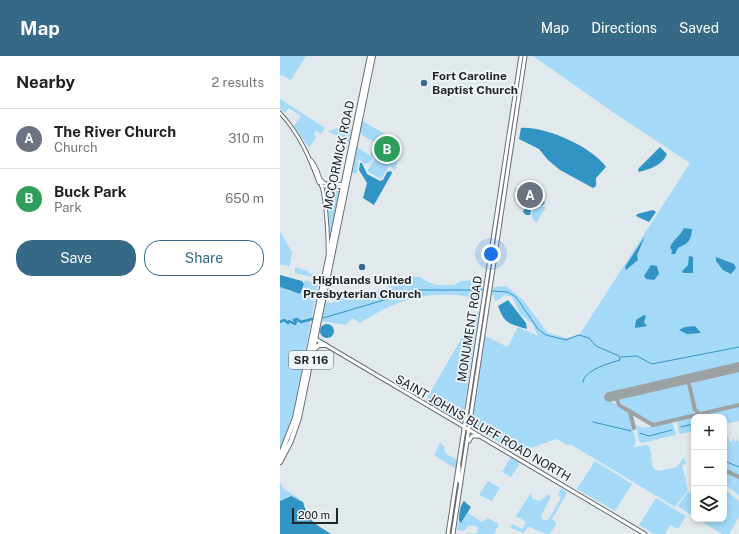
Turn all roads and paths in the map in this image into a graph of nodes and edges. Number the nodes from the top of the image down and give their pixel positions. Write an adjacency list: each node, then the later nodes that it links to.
1 (370, 56): 6 (main road, MCCORMICK ROAD / SR 116)
2 (373, 56): 7 (main road, MCCORMICK ROAD / SR 116)
3 (520, 56): 17 (main road, MONUMENT ROAD)
4 (525, 56): 18 (main road, MONUMENT ROAD)
5 (280, 113): 8 (street)
6 (350, 146): 7 (main road); 13 (main road, MCCORMICK ROAD / SR 116)
7 (352, 153): 13 (main road, MCCORMICK ROAD / SR 116)
8 (310, 159): 9 (street); 11 (street)
9 (319, 178): 10 (street); 11 (street)
10 (330, 185): 12 (street); 13 (street)
11 (321, 186): 12 (street); 16 (street)
12 (325, 186): 13 (street)
13 (344, 186): 14 (main road, MCCORMICK ROAD / SR 116); 15 (main road, MCCORMICK ROAD / SR 116)
14 (332, 240): 15 (main road); 16 (main road, MCCORMICK ROAD / SR 116)
15 (332, 254): 19 (main road, SR 116)
16 (328, 258): 19 (main road, SR 116)
17 (478, 335): 18 (main road); 22 (main road, MONUMENT ROAD)
18 (483, 336): 25 (main road, MONUMENT ROAD)
19 (313, 338): 20 (main road, SAINT JOHNS BLUFF ROAD NORTH); 21 (main road, SR 116); 28 (main road, SR 116)
20 (325, 345): 21 (main road); 23 (main road, SAINT JOHNS BLUFF ROAD NORTH)
21 (312, 350): 29 (main road, SR 116)
22 (466, 416): 23 (main road); 24 (main road, MONUMENT ROAD)
23 (455, 422): 24 (main road, SAINT JOHNS BLUFF ROAD NORTH)
24 (464, 427): 25 (main road, SAINT JOHNS BLUFF ROAD NORTH); 30 (main road, MONUMENT ROAD)
25 (469, 429): 26 (main road, SAINT JOHNS BLUFF ROAD NORTH); 27 (main road, MONUMENT ROAD)
26 (481, 436): 27 (main road); 35 (main road, SAINT JOHNS BLUFF ROAD NORTH)
27 (467, 444): 31 (main road, MONUMENT ROAD)
28 (280, 456)
29 (280, 462)
30 (459, 463): 31 (main road); 32 (main road, MONUMENT ROAD)
31 (461, 483): 32 (main road); 34 (main road, MONUMENT ROAD)
32 (455, 491): 33 (main road, MONUMENT ROAD)
33 (448, 534)
34 (453, 534)
35 (645, 534)

